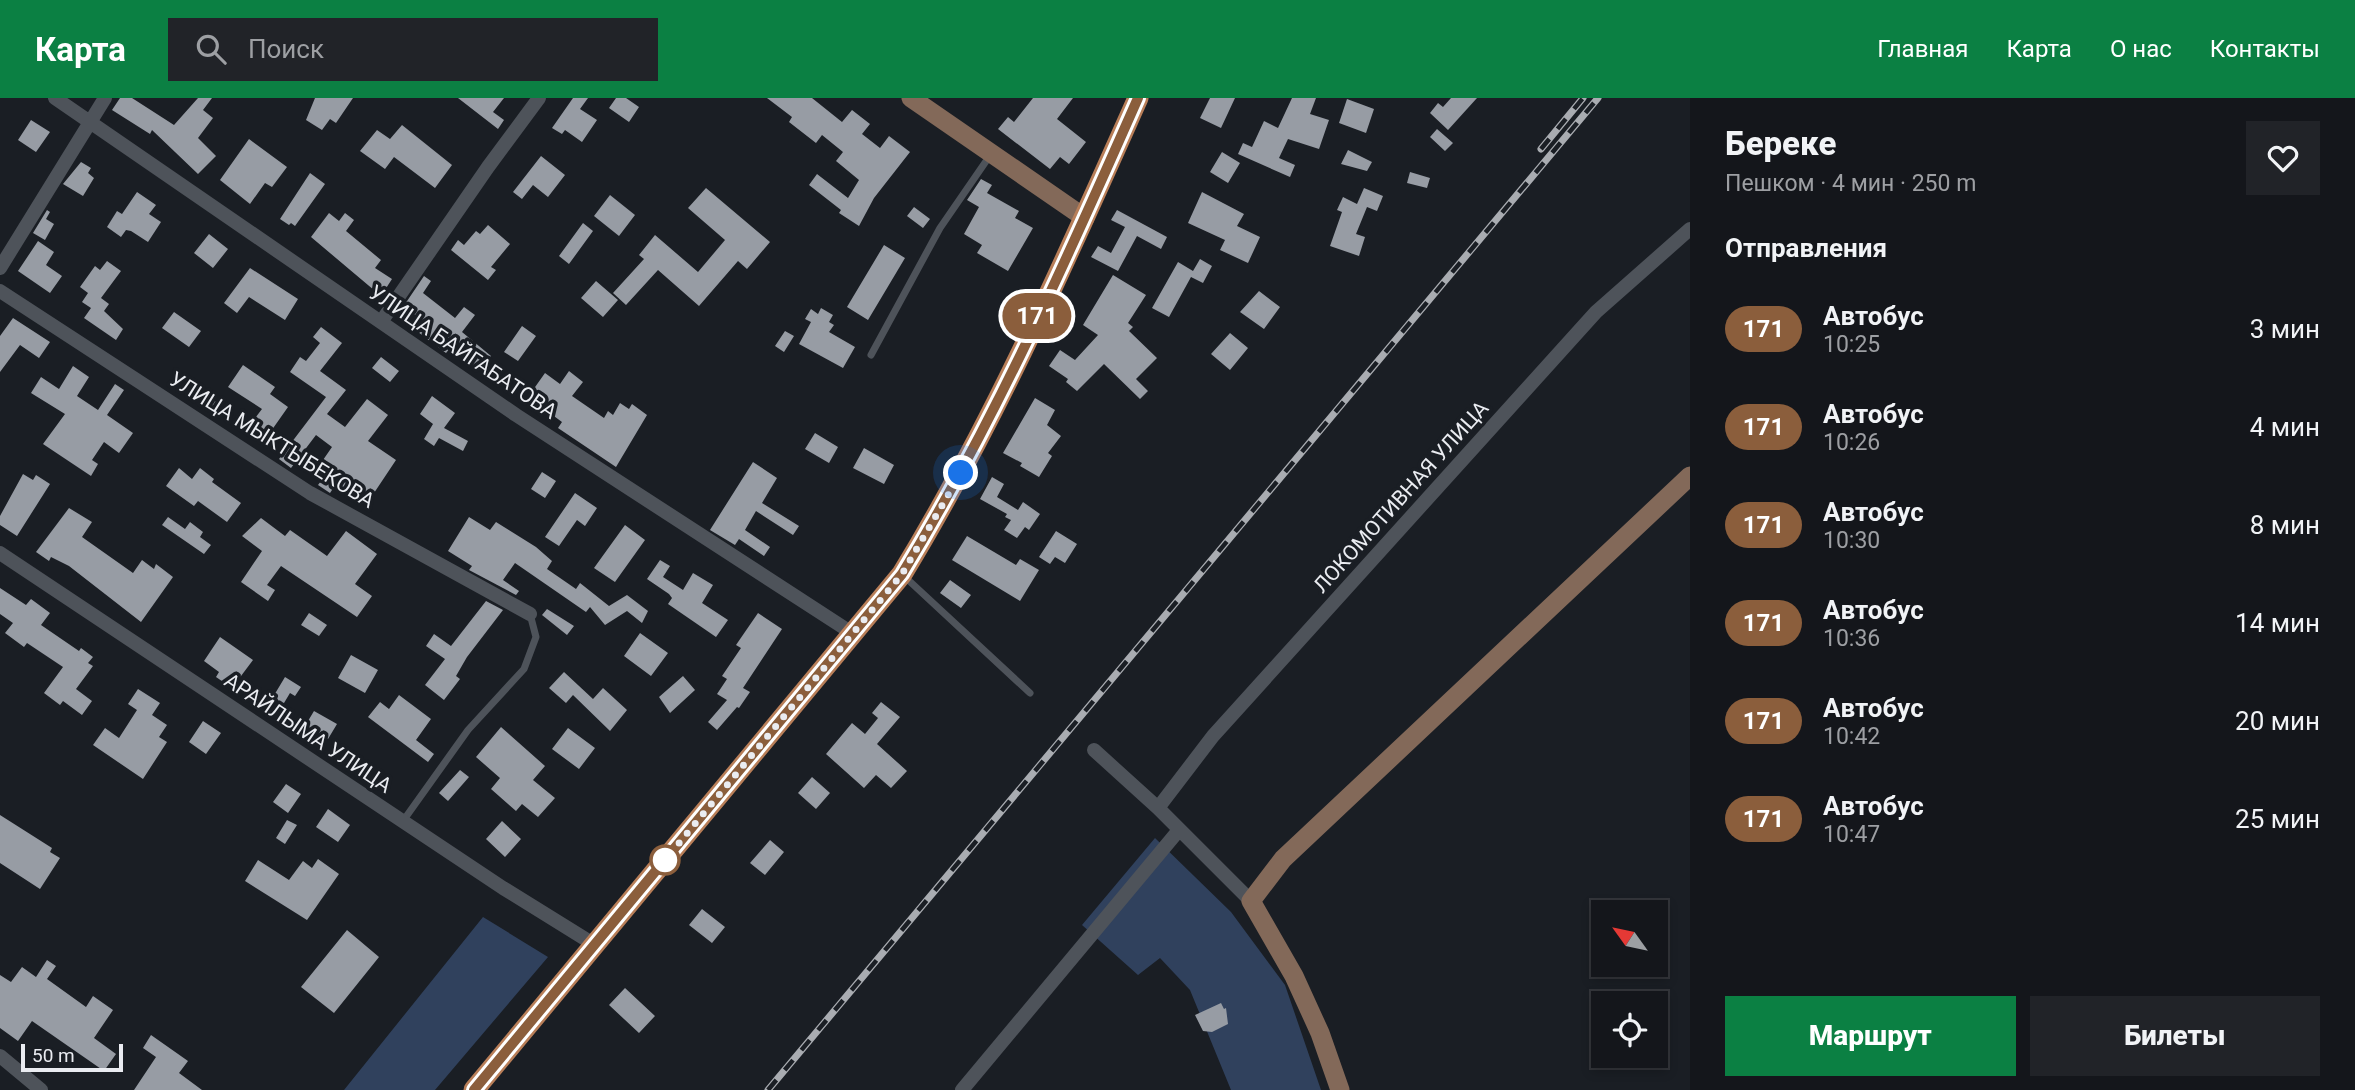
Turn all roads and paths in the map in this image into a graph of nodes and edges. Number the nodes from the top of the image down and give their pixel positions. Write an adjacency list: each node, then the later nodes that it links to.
1 (55, 98): 6 (street, УЛИЦА БАЙГАБАТОВА)
2 (105, 98): 6 (street)
3 (539, 98): 12 (street)
4 (911, 98): 7 (main road)
5 (1138, 98): 8 (main road)
6 (89, 121): 10 (street); 12 (street, УЛИЦА БАЙГАБАТОВА)
7 (992, 154): 8 (main road); 13 (lane)
8 (1085, 218): 16 (main road)
9 (1690, 229): 21 (street, ЛОКОМОТИВНАЯ УЛИЦА)
10 (0, 268)
11 (0, 291): 17 (street, УЛИЦА МЫКТЫБЕКОВА)
12 (381, 322): 18 (street, УЛИЦА БАЙГАБАТОВА)
13 (871, 355)
14 (1690, 477): 24 (main road)
15 (0, 553): 22 (street, АРАЙЛЫМА УЛИЦА)
16 (902, 574): 18 (main road); 19 (lane)
17 (530, 614): 22 (lane)
18 (852, 633): 25 (main road)
19 (1030, 693)
20 (1094, 750): 21 (street)
21 (1158, 808): 23 (street)
22 (403, 821): 25 (street, АРАЙЛЫМА УЛИЦА)
23 (1179, 830): 24 (street); 29 (street)
24 (1251, 901): 30 (main road)
25 (595, 945): 28 (main road)
26 (0, 1056): 27 (street)
27 (41, 1090)
28 (474, 1090)
29 (962, 1090)
30 (1340, 1090)

